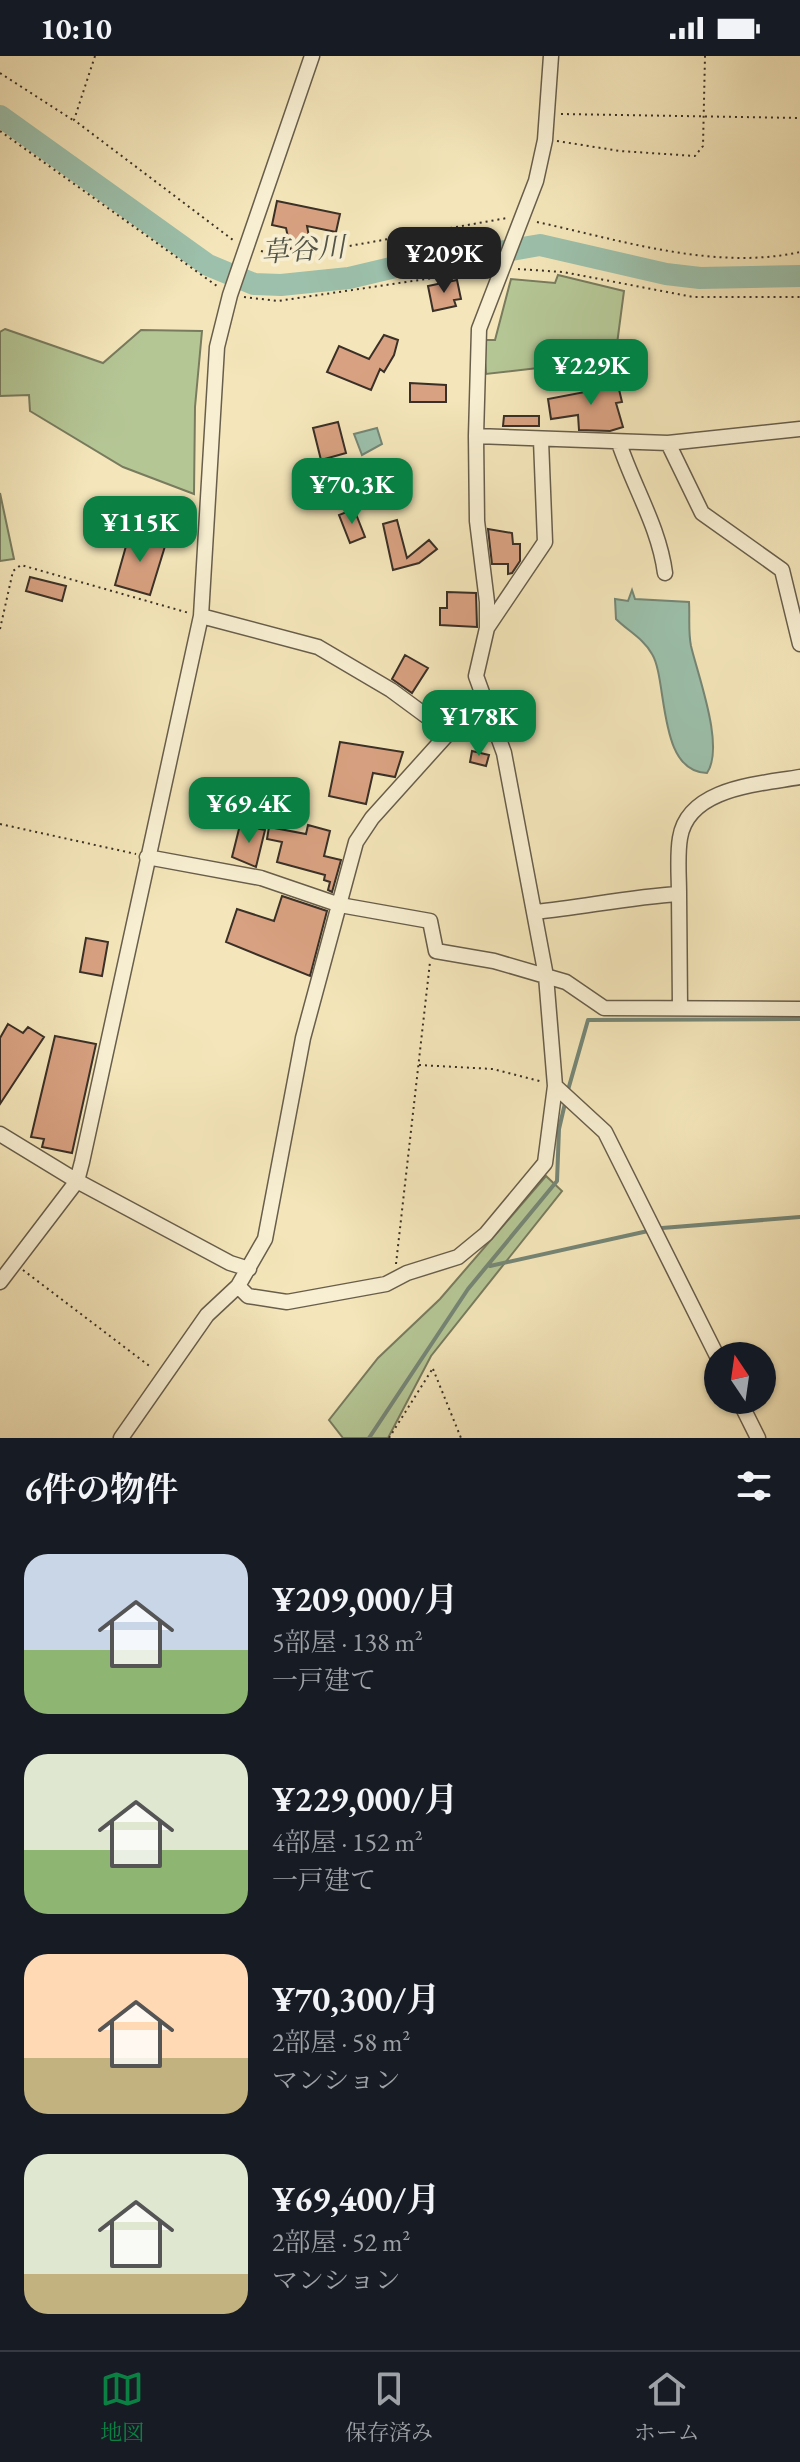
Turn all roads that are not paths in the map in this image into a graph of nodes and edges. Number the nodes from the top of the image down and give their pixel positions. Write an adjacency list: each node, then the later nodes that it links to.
1 (312, 56): 9 (street)
2 (551, 56): 4 (street)
3 (800, 429): 7 (street)
4 (476, 436): 5 (street); 10 (street)
5 (541, 440): 6 (street); 10 (street)
6 (619, 443): 7 (street); 8 (street)
7 (668, 443): 11 (street)
8 (665, 573)
9 (201, 616): 13 (street); 15 (street)
10 (487, 628): 12 (street)
11 (800, 644)
12 (481, 697): 13 (street); 18 (street)
13 (448, 732): 17 (street)
14 (800, 777): 16 (street)
15 (147, 857): 17 (street); 24 (street)
16 (679, 894): 18 (street); 20 (street)
17 (340, 905): 19 (street); 25 (street)
18 (535, 912): 19 (street)
19 (546, 976): 20 (street); 22 (street)
20 (680, 1007): 21 (street)
21 (800, 1009)
22 (555, 1086): 27 (street); 28 (street)
23 (0, 1134): 24 (street)
24 (77, 1181): 25 (street); 26 (street)
25 (249, 1269): 27 (street)
26 (0, 1282)
27 (238, 1286): 30 (street)
28 (710, 1342)
29 (746, 1414): 31 (street)
30 (121, 1438)
31 (758, 1438)

